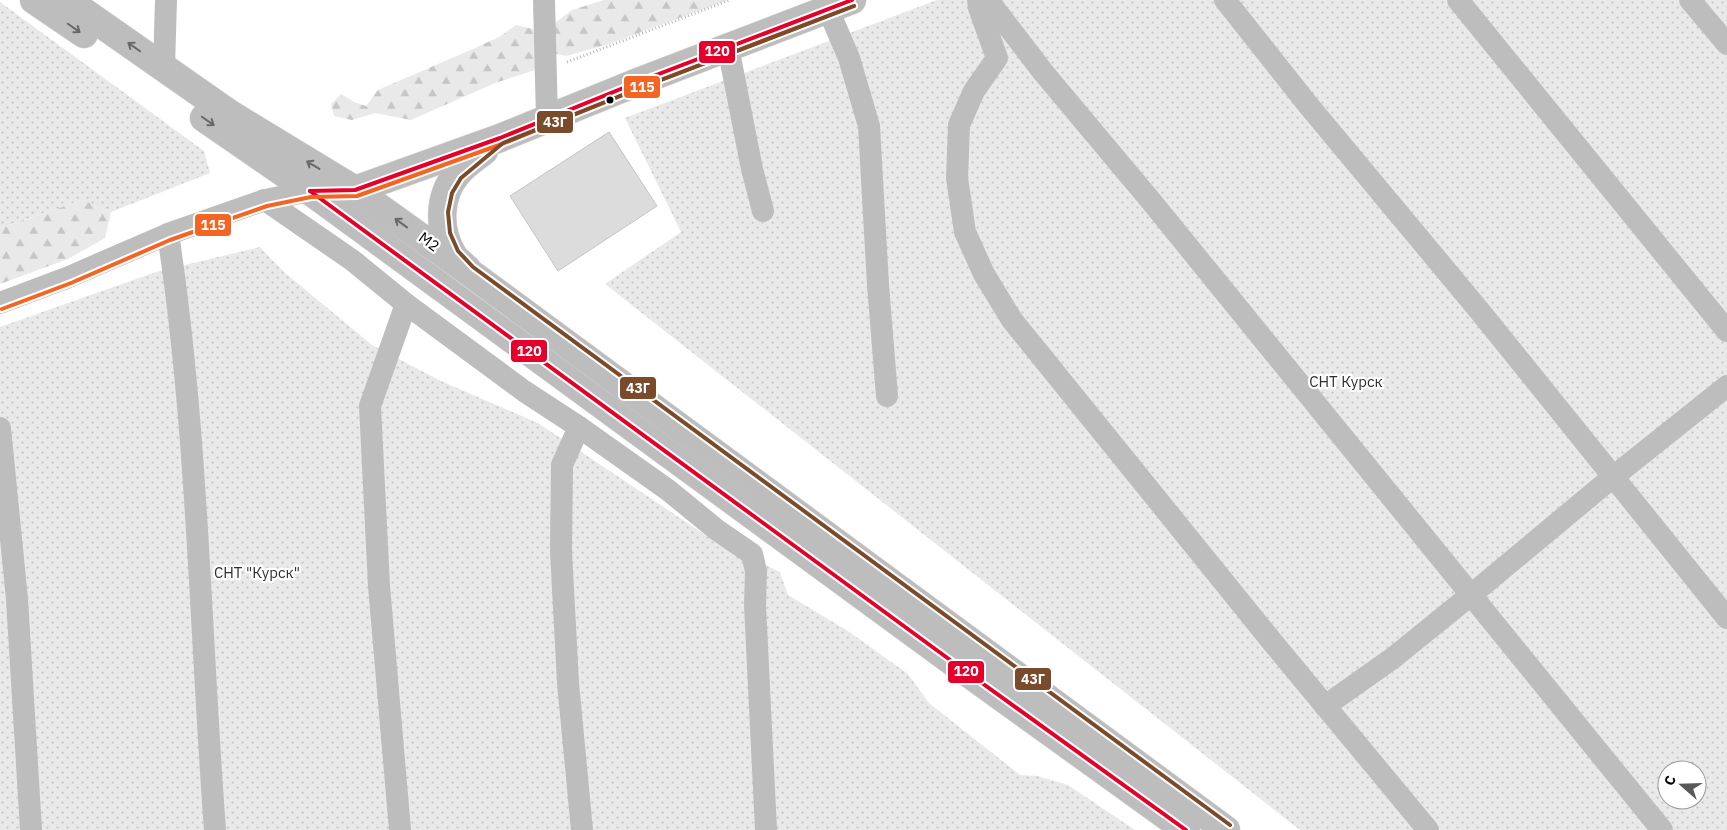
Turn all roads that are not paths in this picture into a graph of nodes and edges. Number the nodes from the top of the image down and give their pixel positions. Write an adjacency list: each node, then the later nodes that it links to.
1 (34, 0): 17 (main road, one-way to 17)
2 (67, 0): 13 (main road, М2, one-way to 2)
3 (166, 0): 13 (street)
4 (544, 0): 14 (street)
5 (978, 0): 32 (street)
6 (988, 0): 30 (street)
7 (1225, 0): 29 (street)
8 (1458, 0): 24 (street)
9 (1690, 0): 11 (street)
10 (840, 5): 12 (main road); 26 (street)
11 (1727, 44)
12 (728, 47): 14 (main road); 19 (street)
13 (164, 68): 16 (main road, М2, one-way to 13)
14 (547, 119): 15 (main road)
15 (500, 138): 16 (main road); 21 (main road)
16 (355, 190): 17 (main road); 21 (main road, М2, one-way to 16)
17 (310, 191): 18 (street); 38 (main road)
18 (265, 200): 20 (street); 23 (street)
19 (763, 210)
20 (168, 234): 22 (street); 34 (street)
21 (470, 272): 39 (main road, М2)
22 (0, 303)
23 (406, 304): 27 (street); 35 (street)
24 (1727, 331)
25 (1727, 386): 29 (street)
26 (887, 396)
27 (579, 427): 36 (street); 37 (street)
28 (0, 428): 33 (street)
29 (1613, 477): 30 (street); 31 (street)
30 (1472, 595): 32 (street); 41 (street)
31 (1727, 618)
32 (1326, 706): 40 (street)
33 (31, 830)
34 (215, 830)
35 (400, 830)
36 (582, 830)
37 (766, 830)
38 (1186, 830)
39 (1226, 830)
40 (1428, 830)
41 (1662, 830)

